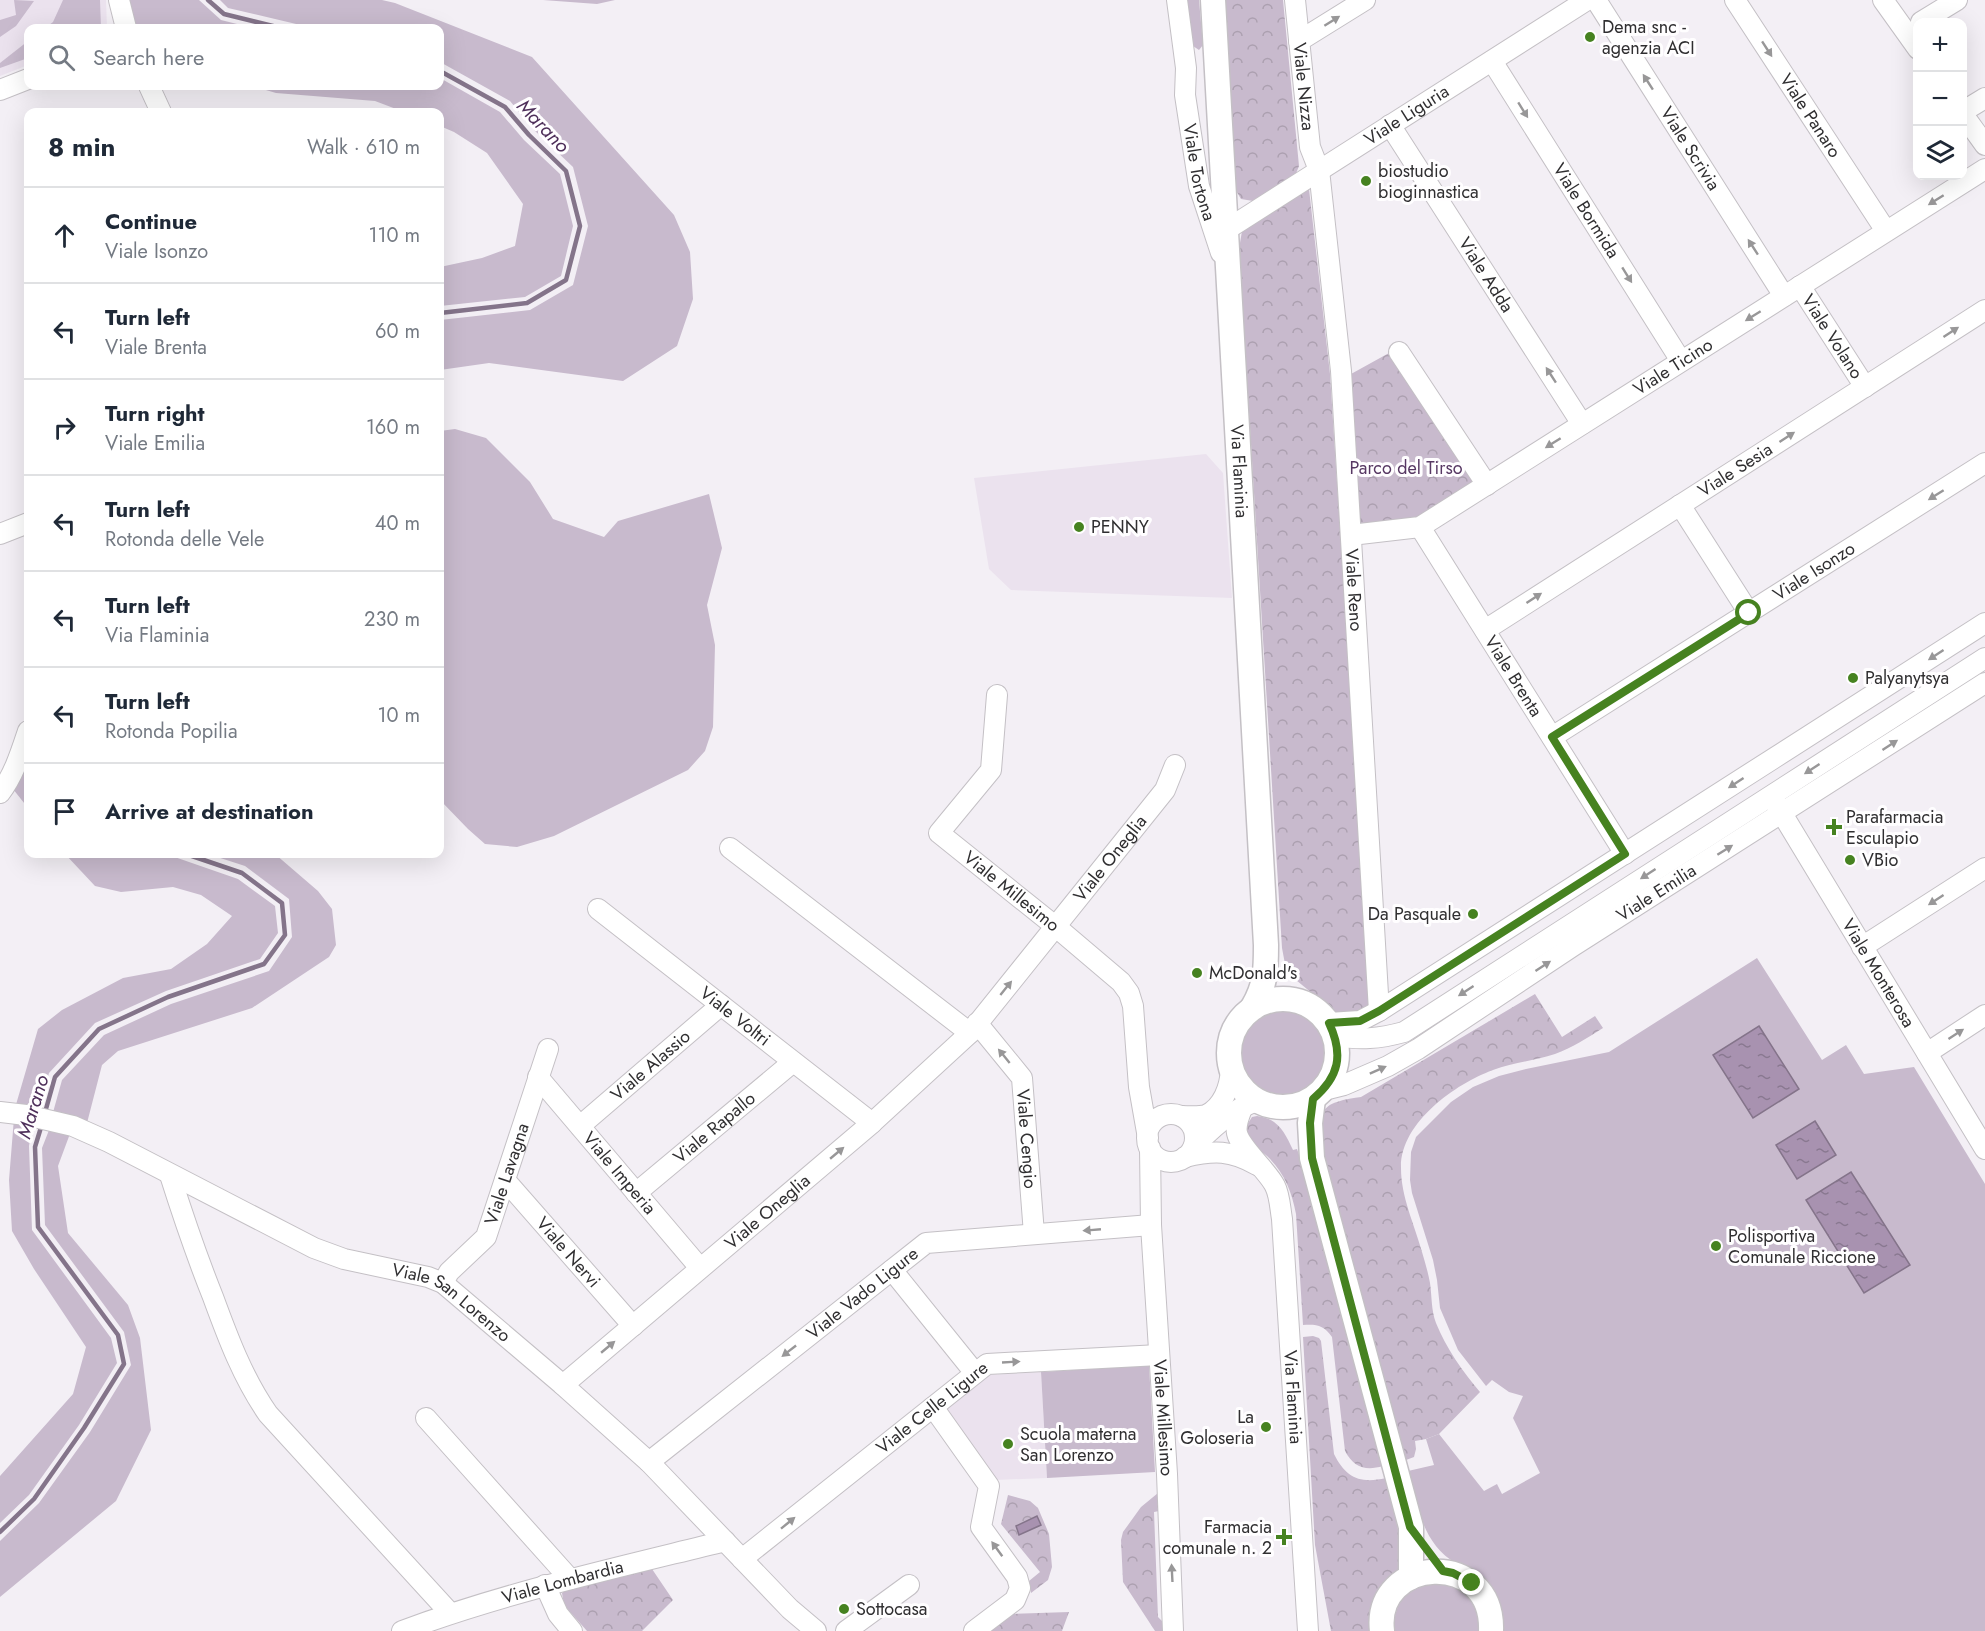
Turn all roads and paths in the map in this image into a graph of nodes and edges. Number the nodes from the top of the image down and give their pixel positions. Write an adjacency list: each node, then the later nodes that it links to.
1 (119, 0): 12 (street)
2 (1177, 0): 16 (street, Viale Tortona)
3 (1213, 0): 18 (main road, Via Flaminia)
4 (1295, 0): 14 (street, Viale Nizza)
5 (1365, 0): 14 (street, one-way to 5)
6 (1587, 0): 15 (street, Viale Liguria)
7 (1596, 0): 32 (street, Viale Scrivia, one-way to 7)
8 (1735, 0): 30 (street, Viale Panaro, one-way to 30)
9 (1883, 0): 13 (street)
10 (1958, 0): 11 (street)
11 (1928, 18)
12 (125, 24)
13 (1913, 24)
14 (1299, 41): 28 (street, Viale Nizza)
15 (1492, 61): 25 (street, Viale Liguria); 35 (street, Viale Bormida, one-way to 35)
16 (1186, 68): 18 (street); 31 (street, Viale Tortona)
17 (24, 81): 19 (street)
18 (1218, 86): 29 (main road, Via Flaminia)
19 (0, 90)
20 (151, 90): 22 (street)
21 (1985, 98): 23 (street)
22 (159, 108)
23 (1967, 109)
24 (1967, 119): 26 (street)
25 (1390, 125): 28 (street, Viale Liguria); 37 (street, Viale Adda, one-way to 25)
26 (1985, 145)
27 (1985, 169): 30 (street, Viale Ticino, one-way to 30)
28 (1319, 170): 29 (street, Viale Liguria); 44 (street, Viale Reno)
29 (1226, 230): 31 (main road, Via Flaminia)
30 (1886, 231): 32 (street, Viale Ticino)
31 (1227, 272): 62 (main road, Via Flaminia)
32 (1792, 291): 35 (street, Viale Ticino, one-way to 35); 36 (street, Viale Volano)
33 (1985, 310): 36 (street, Viale Sesia, one-way to 33)
34 (1399, 352): 39 (street)
35 (1681, 362): 37 (street, Viale Ticino)
36 (1865, 387): 40 (street, Viale Sesia, one-way to 36)
37 (1582, 424): 39 (street, Viale Ticino, one-way to 39)
38 (1985, 463): 45 (street, Viale Isonzo, one-way to 45)
39 (1487, 485): 42 (street, Viale Ticino)
40 (1680, 505): 45 (street); 47 (street, Viale Sesia, one-way to 40)
41 (24, 525): 43 (street)
42 (1420, 527): 44 (street, Viale Ticino); 47 (street, Viale Brenta)
43 (0, 534)
44 (1351, 535): 67 (street, Viale Reno)
45 (1749, 613): 51 (street, Viale Isonzo)
46 (1985, 623): 58 (street, one-way to 58)
47 (1485, 630): 51 (street, Viale Brenta)
48 (1985, 658): 55 (street, Viale Emilia, one-way to 55)
49 (1985, 683): 56 (street, Viale Emilia, one-way to 49)
50 (997, 695): 61 (street, Viale Millesimo)
51 (1552, 737): 58 (street, Viale Brenta)
52 (24, 742): 54 (street)
53 (1175, 765): 61 (street, Viale Oneglia)
54 (0, 793)
55 (1771, 795): 56 (street, Viale Monterosa); 70 (street, Viale Emilia, one-way to 70)
56 (1782, 814): 63 (street, Viale Monterosa); 77 (street, Viale Emilia, one-way to 56)
57 (730, 848): 69 (street)
58 (1625, 854): 67 (street)
59 (1985, 868): 63 (street, one-way to 63)
60 (598, 909): 65 (street, Viale Voltri)
61 (1055, 926): 69 (street, Viale Oneglia, one-way to 61); 76 (street, Viale Millesimo)
62 (1266, 945): 64 (main road, Via Flaminia); 66 (main road, Via Flaminia)
63 (1863, 947): 72 (street, Viale Monterosa)
64 (1308, 1004): 66 (main road); 70 (main road)
65 (721, 1005): 73 (street, Viale Voltri); 82 (street, Viale Alassio)
66 (1253, 1007): 74 (main road)
67 (1379, 1011): 70 (street)
68 (1985, 1015): 72 (street, one-way to 68)
69 (974, 1028): 81 (street, Viale Oneglia); 92 (street, Viale Cengio, one-way to 69)
70 (1332, 1030): 77 (main road)
71 (548, 1049): 75 (street, Viale Lavagna)
72 (1927, 1053): 84 (street, Viale Monterosa)
73 (793, 1062): 81 (street, Viale Voltri); 90 (street, Viale Rapallo)
74 (1231, 1069): 78 (main road); 80 (street)
75 (538, 1077): 82 (street, Viale Imperia); 89 (street, Viale Lavagna)
76 (1139, 1087): 80 (street); 83 (street, Viale Millesimo)
77 (1318, 1094): 78 (main road); 86 (main road)
78 (1257, 1104): 85 (street, Viale Millesimo); 86 (main road); 87 (street, Via Flaminia)
79 (0, 1112): 88 (street, Viale San Lorenzo)
80 (1173, 1115): 83 (street); 85 (street)
81 (872, 1123): 93 (street, Viale Oneglia, one-way to 81)
82 (580, 1126): 90 (street, Viale Imperia)
83 (1149, 1143): 85 (street); 91 (street, Viale Millesimo)
84 (1985, 1149)
85 (1185, 1155): 87 (street, Via Flaminia); 91 (street, Viale Millesimo)
86 (1312, 1158): 103 (main road)
87 (1261, 1168): 119 (street, Via Flaminia)
88 (170, 1175): 95 (street, Viale San Lorenzo); 111 (street)
89 (505, 1180): 95 (street, Viale Lavagna); 96 (street, Viale Nervi)
90 (636, 1193): 93 (street, Viale Imperia)
91 (1150, 1215): 92 (street, Viale Vado Ligure, one-way to 92); 97 (street, Viale Millesimo)
92 (1034, 1234): 94 (street, Viale Vado Ligure)
93 (700, 1268): 96 (street, Viale Oneglia)
94 (891, 1270): 98 (street); 102 (street, Viale Vado Ligure, one-way to 102)
95 (443, 1283): 99 (street, Viale San Lorenzo)
96 (633, 1326): 99 (street, Viale Oneglia, one-way to 96)
97 (1159, 1355): 98 (street, Viale Celle Ligure, one-way to 97); 118 (street, Viale Millesimo, one-way to 97)
98 (975, 1373): 100 (street, Viale Celle Ligure)
99 (563, 1385): 102 (street, Viale San Lorenzo)
100 (933, 1407): 105 (street, Viale Celle Ligure, one-way to 100); 117 (street, one-way to 100)
101 (426, 1418): 108 (street)
102 (649, 1462): 104 (street, Viale San Lorenzo)
103 (1410, 1527): 106 (main road); 107 (main road)
104 (724, 1541): 105 (street, Viale San Lorenzo); 108 (street, Viale Lombardia)
105 (742, 1559): 115 (street, Viale San Lorenzo)
106 (1443, 1571): 107 (main road); 112 (main road)
107 (1411, 1577): 120 (main road)
108 (570, 1580): 109 (street, Viale Lombardia)
109 (545, 1585): 111 (street, Viale Lombardia); 114 (street)
110 (909, 1585): 116 (street)
111 (450, 1613): 113 (street, Viale Lombardia)
112 (1492, 1630)
113 (402, 1631)
114 (572, 1631)
115 (816, 1631)
116 (846, 1631)
117 (974, 1631)
118 (1173, 1631)
119 (1308, 1631)
120 (1382, 1631)

